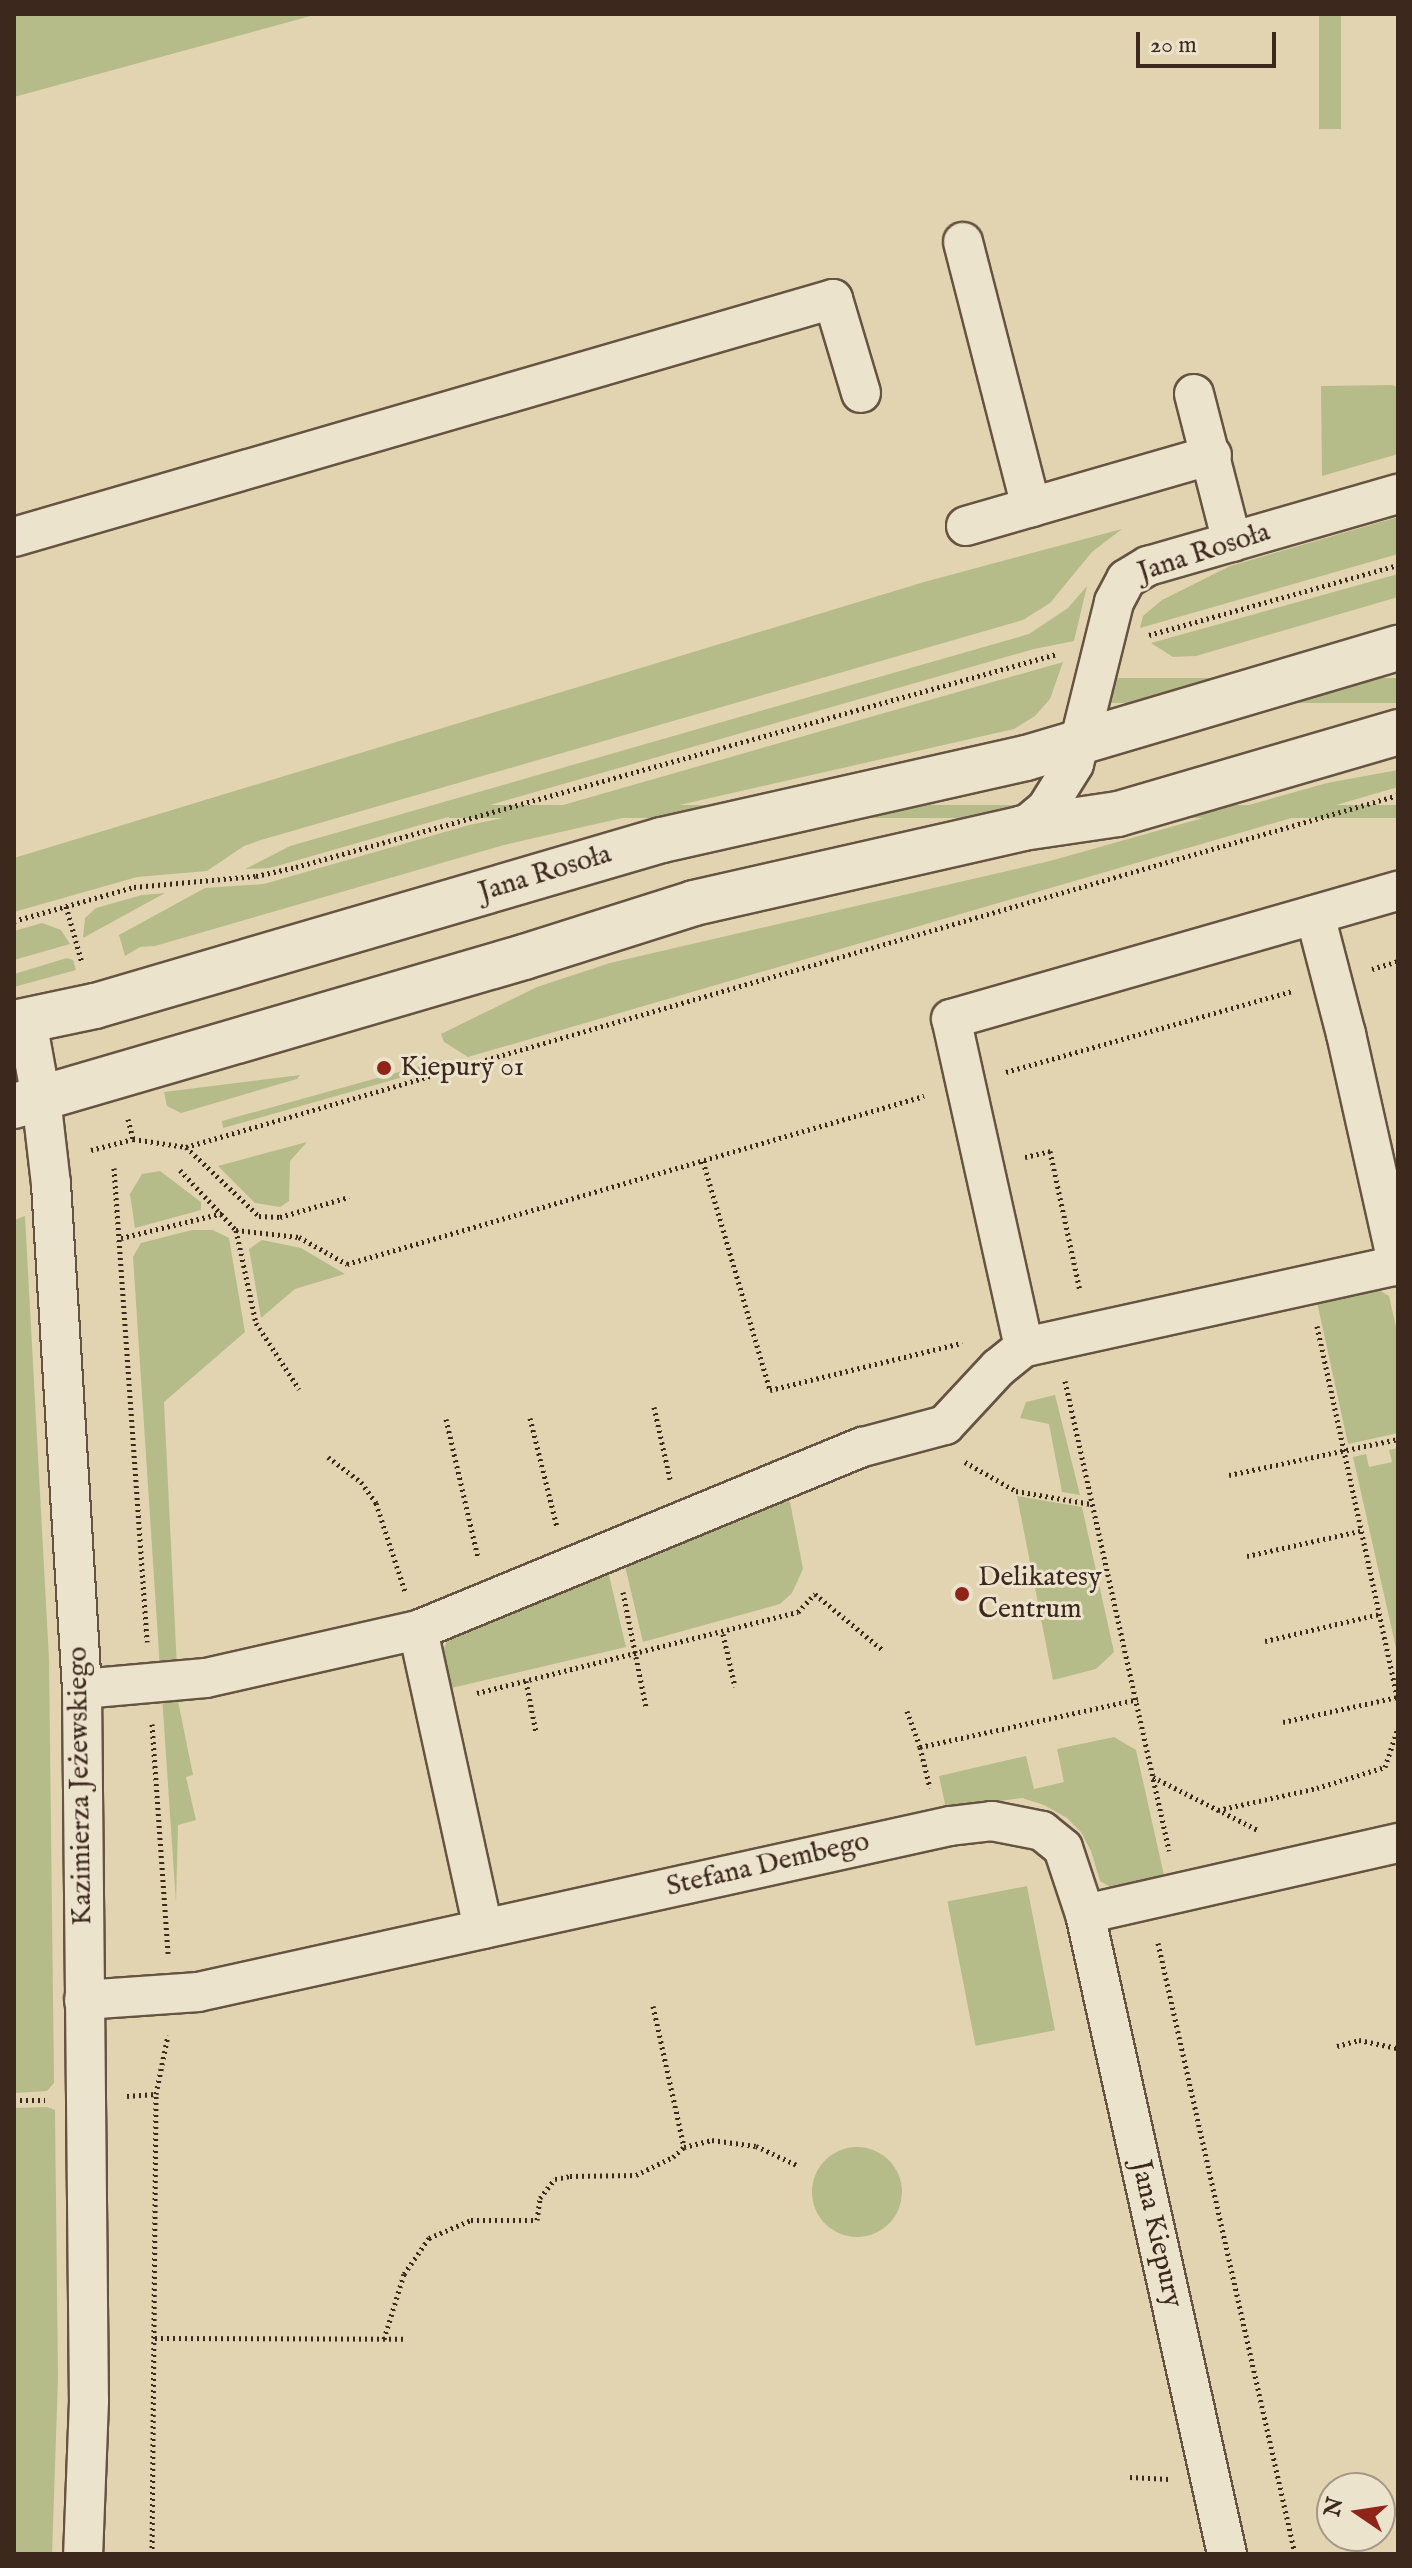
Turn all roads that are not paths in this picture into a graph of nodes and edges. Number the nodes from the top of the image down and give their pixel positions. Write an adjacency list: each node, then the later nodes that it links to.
1 (963, 242): 6 (street)
2 (861, 393): 8 (street)
3 (1194, 394): 4 (street)
4 (1212, 455): 6 (street); 9 (street)
5 (1398, 494): 9 (street, Jana Rosoła)
6 (1031, 507): 7 (street)
7 (966, 526)
8 (14, 537)
9 (1232, 542): 12 (street, Jana Rosoła)
10 (1398, 648): 12 (street, Jana Rosoła)
11 (1398, 732): 13 (street)
12 (1080, 741): 13 (street, Jana Rosoła); 16 (street, Jana Rosoła)
13 (1023, 828): 17 (street)
14 (1398, 891): 15 (street)
15 (1315, 915): 18 (street); 19 (street)
16 (20, 1022): 17 (street, Kazimierza Jeżewskiego)
17 (28, 1102): 21 (street, Kazimierza Jeżewskiego)
18 (1398, 1265): 19 (street)
19 (1057, 1341): 20 (street)
20 (418, 1630): 21 (street); 24 (street)
21 (82, 1689): 25 (street, Kazimierza Jeżewskiego)
22 (1398, 1843): 23 (street)
23 (1085, 1914): 24 (street, Stefana Dembego); 27 (street, Jana Kiepury)
24 (483, 1929): 25 (street, Stefana Dembego)
25 (84, 2000): 26 (street, Kazimierza Jeżewskiego)
26 (83, 2554)
27 (1227, 2554)

